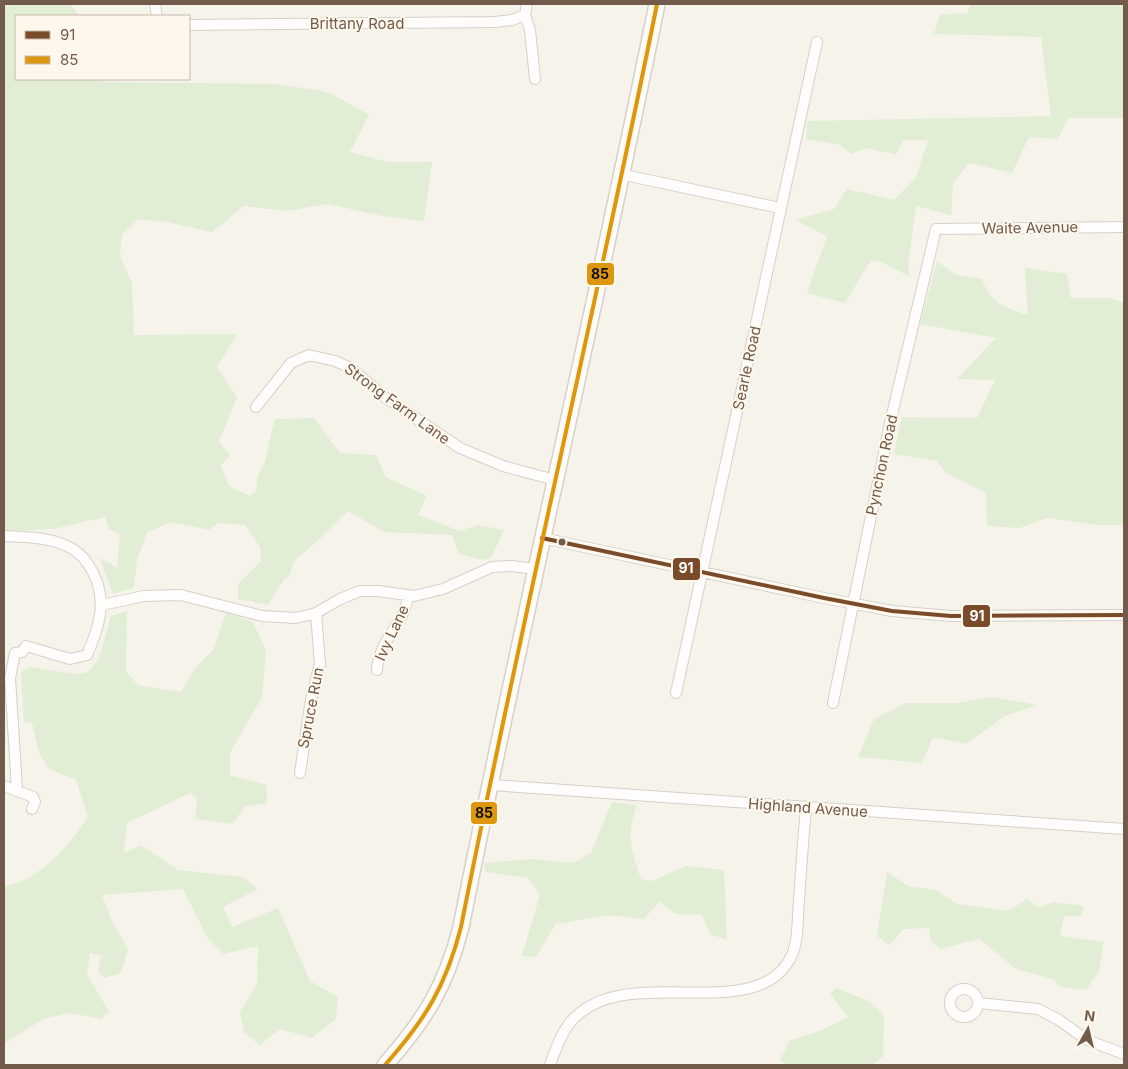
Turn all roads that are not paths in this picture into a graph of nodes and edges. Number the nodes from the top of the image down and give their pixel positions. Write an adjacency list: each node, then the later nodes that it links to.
1 (527, 4): 3 (street)
2 (657, 4): 7 (street)
3 (525, 15): 4 (street, Brittany Road); 6 (street)
4 (190, 25)
5 (817, 42): 8 (street, Searle Road)
6 (534, 79)
7 (620, 174): 8 (street); 12 (street)
8 (780, 208): 16 (street, Searle Road)
9 (1124, 227): 10 (street, Waite Avenue)
10 (936, 229): 18 (street, Pynchon Road)
11 (256, 407): 12 (street, Strong Farm Lane)
12 (555, 480): 14 (street)
13 (4, 536): 19 (street)
14 (542, 538): 15 (street); 16 (street)
15 (536, 569): 17 (street); 26 (street)
16 (703, 572): 18 (street); 23 (street, Searle Road)
17 (408, 597): 20 (street); 22 (street, Ivy Lane)
18 (854, 604): 21 (street); 24 (street, Pynchon Road)
19 (102, 605): 20 (street); 28 (street)
20 (316, 613): 25 (street, Spruce Run)
21 (1124, 615)
22 (377, 670)
23 (676, 693)
24 (832, 703)
25 (300, 773)
26 (492, 785): 29 (street, Highland Avenue); 34 (street)
27 (4, 786): 28 (street)
28 (17, 790): 30 (street)
29 (806, 808): 31 (street, Highland Avenue); 35 (street)
30 (32, 810)
31 (1124, 829)
32 (979, 1004): 33 (street)
33 (1124, 1054)
34 (385, 1065)
35 (550, 1065)

